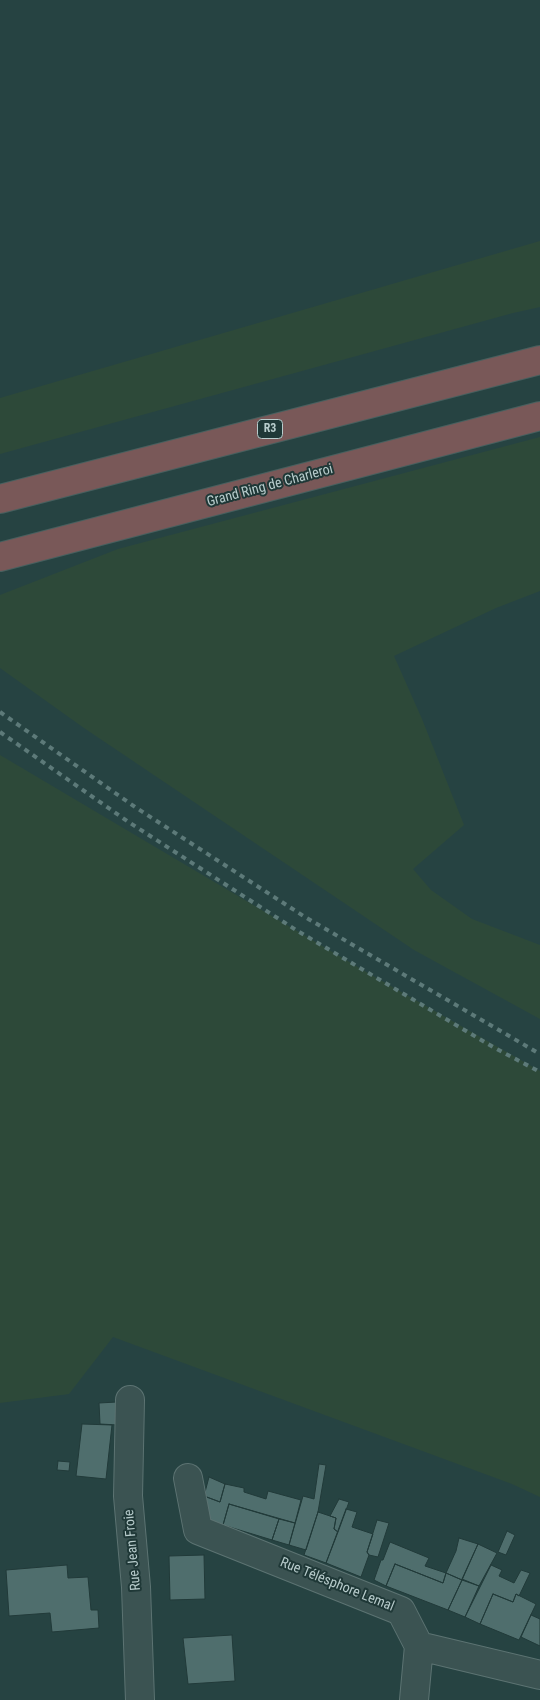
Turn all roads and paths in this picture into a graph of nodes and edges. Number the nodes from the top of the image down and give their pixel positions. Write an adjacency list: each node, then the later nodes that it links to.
1 (540, 360): 3 (highway, R3)
2 (540, 416): 4 (highway, Grand Ring de Charleroi)
3 (0, 499)
4 (0, 557)
5 (130, 1400): 9 (street, Rue Jean Froie)
6 (188, 1478): 7 (street, Rue Télésphore Lemal)
7 (419, 1646): 8 (street); 10 (street)
8 (540, 1675)
9 (140, 1700)
10 (414, 1700)

